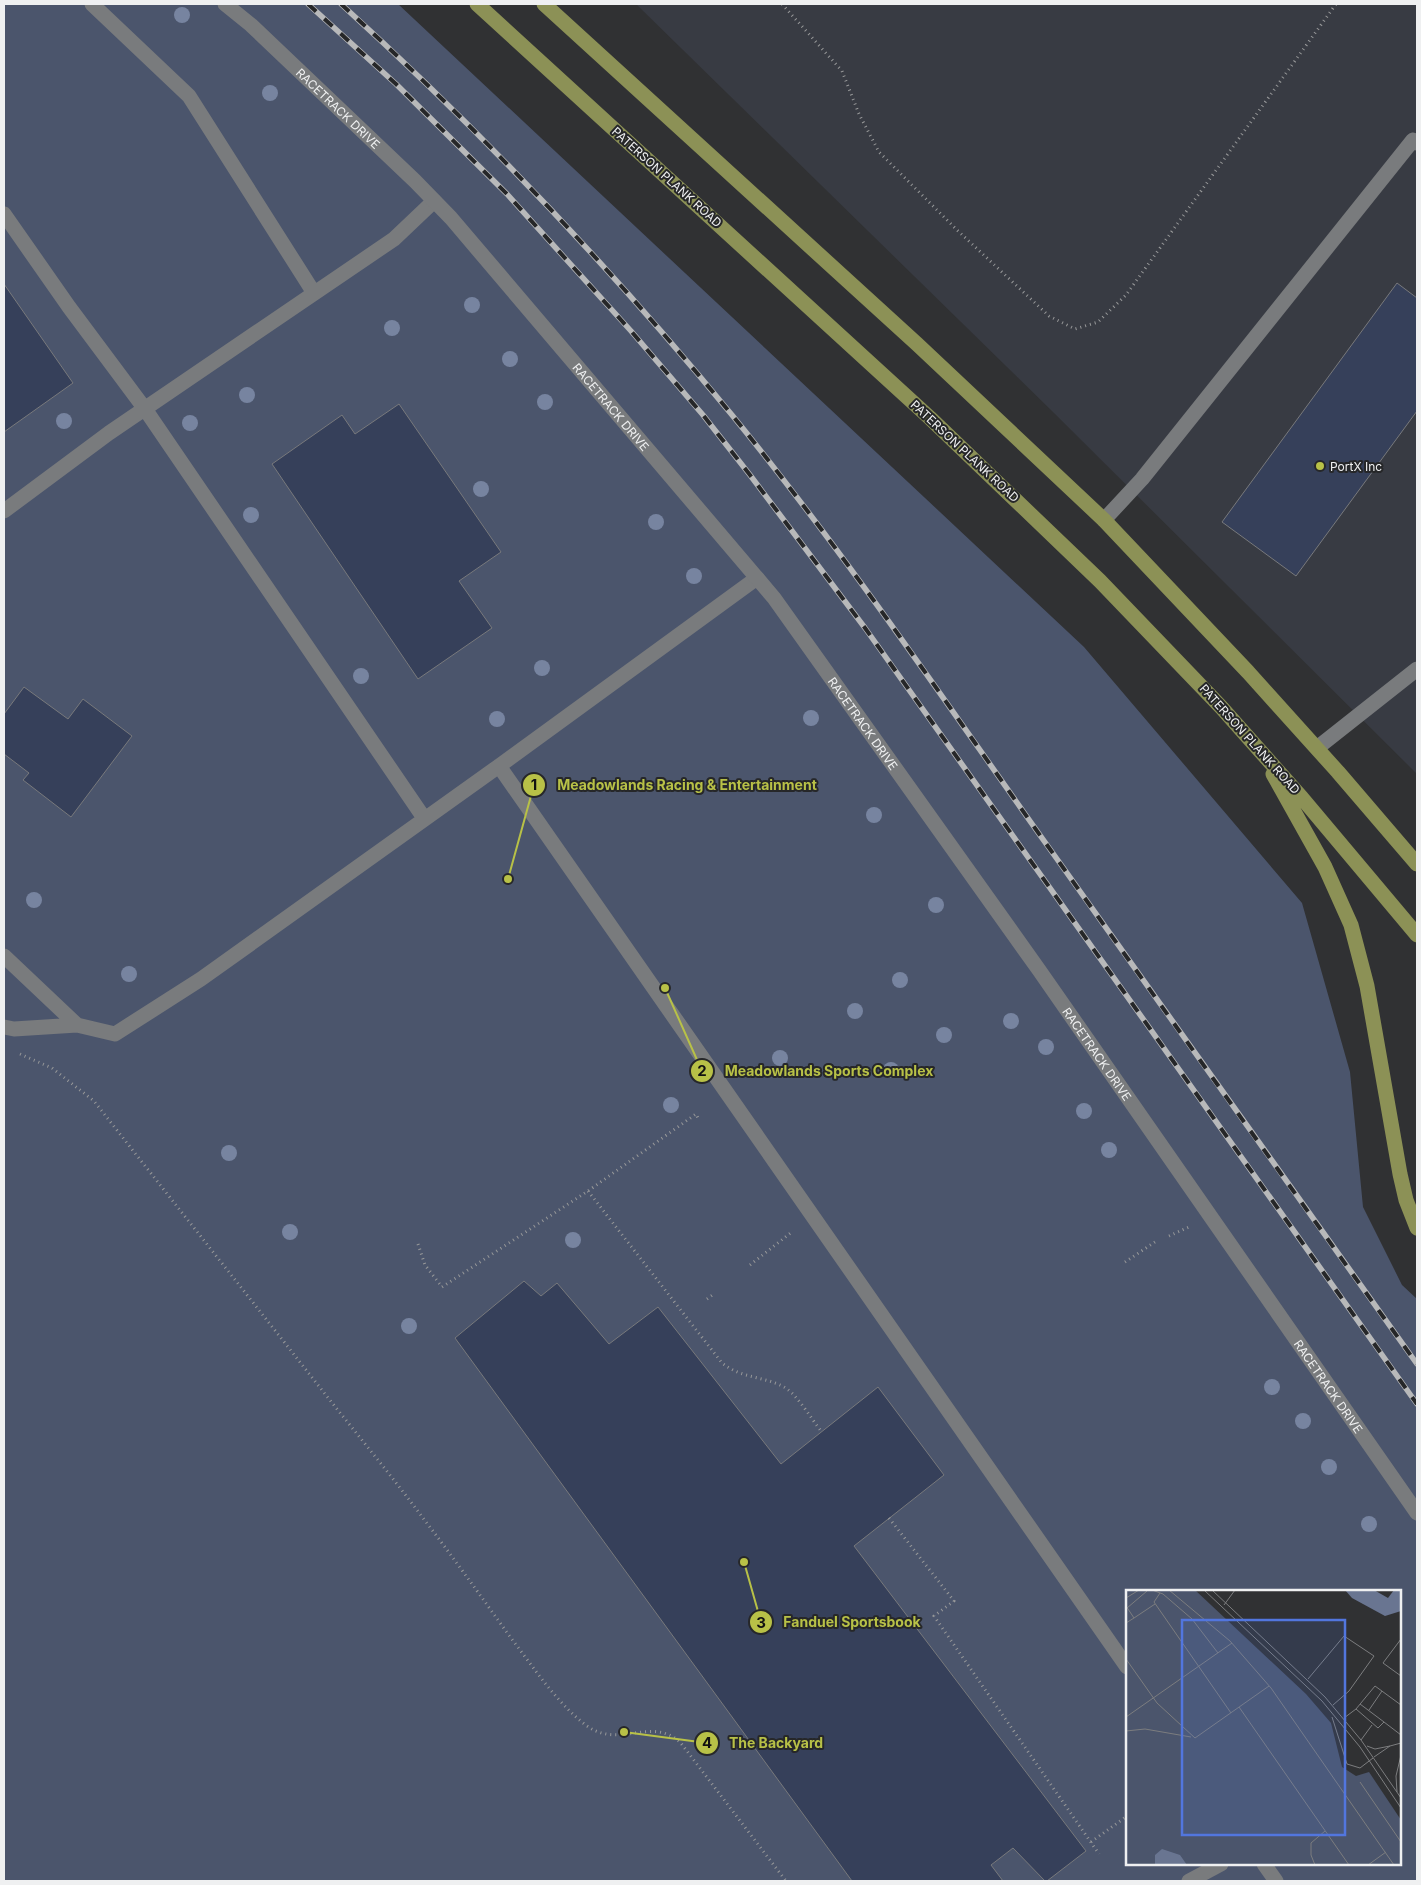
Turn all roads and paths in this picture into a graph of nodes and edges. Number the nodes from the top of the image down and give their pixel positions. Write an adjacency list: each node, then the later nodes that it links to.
1 (92, 4): 10 (street)
2 (225, 4): 8 (street, RACETRACK DRIVE)
3 (477, 4): 17 (main road, PATERSON PLANK ROAD)
4 (544, 4): 13 (main road)
5 (782, 4): 6 (path)
6 (1336, 4)
7 (1417, 143): 13 (street)
8 (434, 201): 10 (street); 14 (street, RACETRACK DRIVE)
9 (4, 214): 11 (street)
10 (314, 293): 11 (street)
11 (145, 409): 12 (street); 19 (street)
12 (4, 511)
13 (1104, 520): 16 (main road)
14 (757, 578): 18 (street); 37 (street, RACETRACK DRIVE)
15 (1417, 669): 16 (street)
16 (1317, 748): 20 (main road)
17 (1260, 751): 21 (main road, PATERSON PLANK ROAD); 28 (main road)
18 (499, 766): 19 (street); 39 (street)
19 (424, 818): 23 (street)
20 (1416, 859)
21 (1417, 935)
22 (4, 956): 23 (street)
23 (77, 1025): 24 (street)
24 (4, 1027)
25 (12, 1050): 45 (path)
26 (699, 1120): 27 (path)
27 (588, 1190): 31 (path); 36 (path)
28 (1417, 1228)
29 (793, 1231): 33 (path)
30 (1158, 1240): 32 (path)
31 (418, 1244)
32 (1125, 1262)
33 (750, 1265)
34 (714, 1294): 35 (path)
35 (707, 1299)
36 (822, 1432)
37 (1417, 1513)
38 (889, 1518): 41 (path)
39 (1126, 1666)
40 (1126, 1817): 41 (path)
41 (1092, 1842): 42 (path)
42 (1099, 1854)
43 (1219, 1865): 46 (street)
44 (1265, 1865): 47 (street)
45 (786, 1881)
46 (1189, 1881)
47 (1276, 1881)

